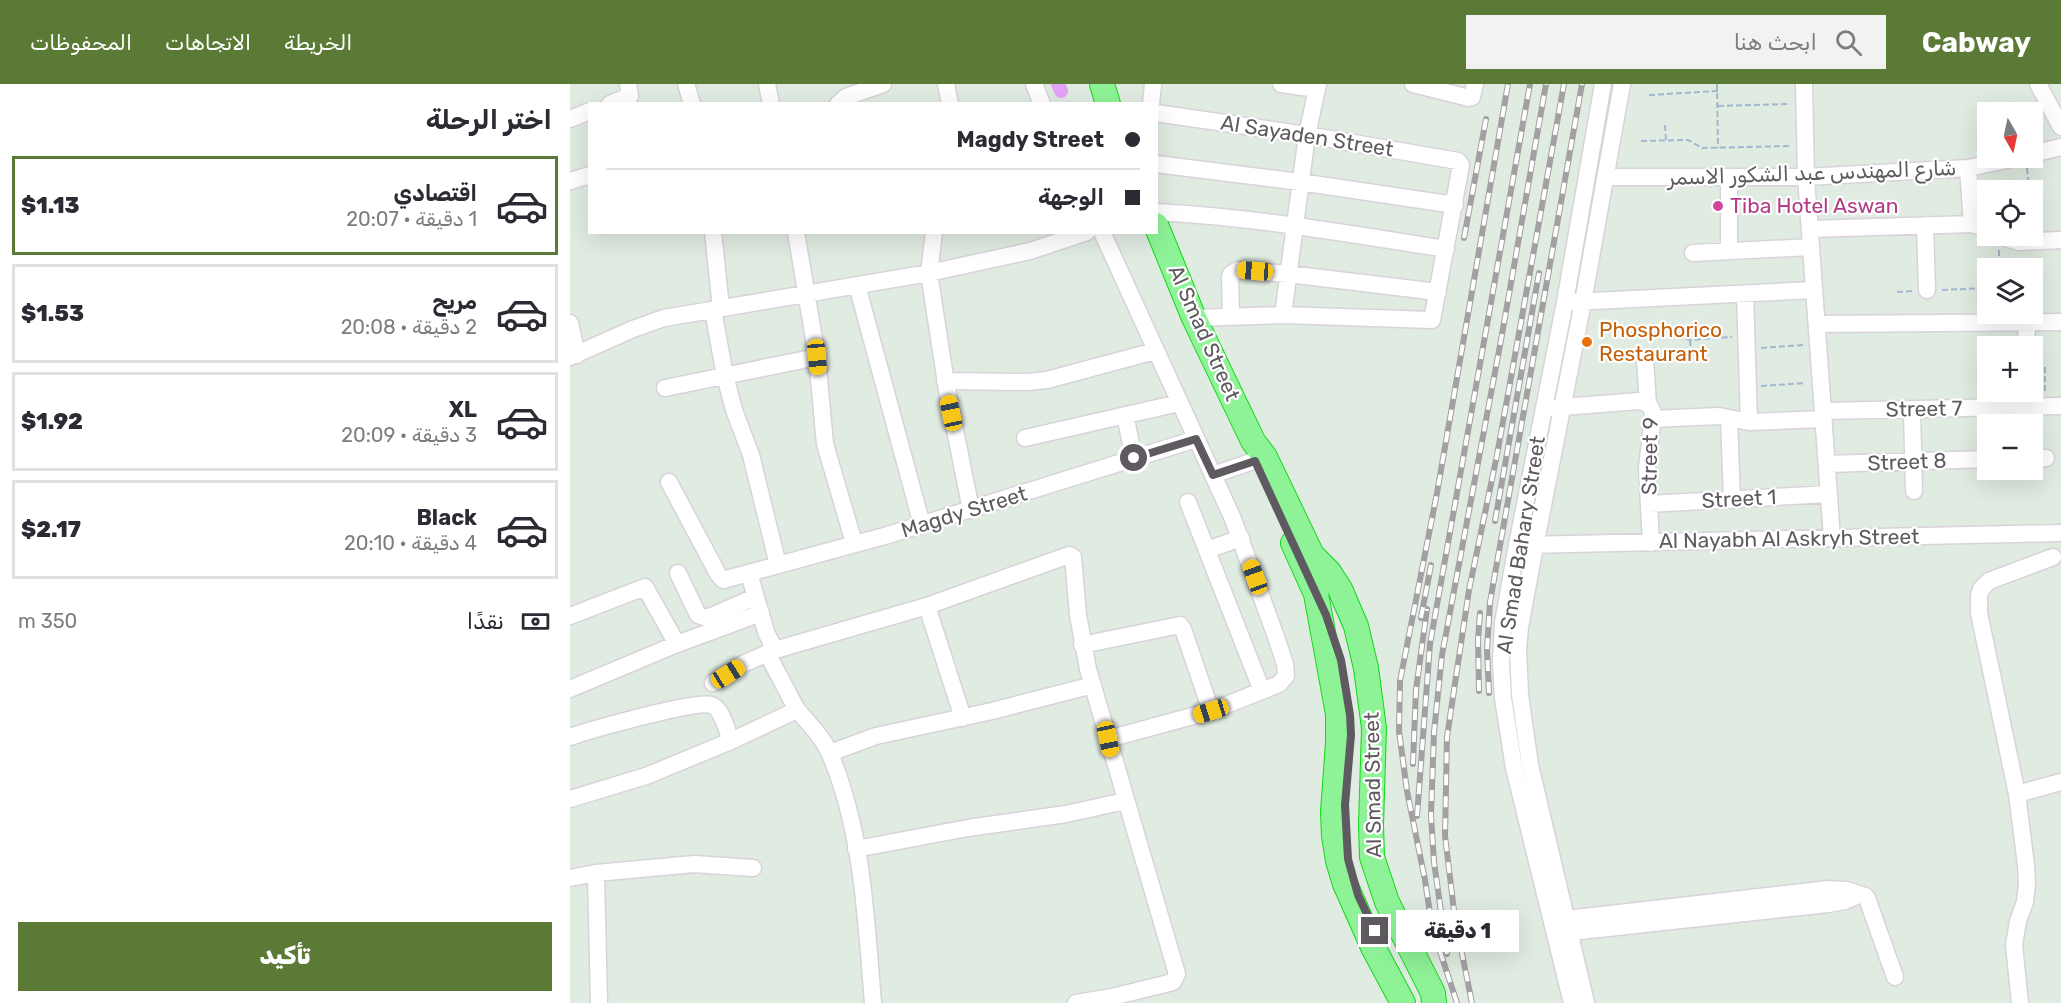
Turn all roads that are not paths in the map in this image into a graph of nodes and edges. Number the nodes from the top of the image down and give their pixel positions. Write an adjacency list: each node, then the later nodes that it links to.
1 (686, 84): 19 (street)
2 (766, 84): 20 (street)
3 (882, 84): 17 (street)
4 (946, 84): 22 (street)
5 (1034, 84): 23 (street)
6 (1102, 84): 24 (highway)
7 (1153, 84): 25 (street)
8 (1281, 84): 14 (street)
9 (1413, 84): 15 (street)
10 (1603, 84): 67 (street, Al Smad Bahary Street)
11 (1622, 84): 36 (street, Al Smad Bahary Street)
12 (1804, 84): 38 (street)
13 (2038, 84): 29 (street)
14 (1318, 87): 30 (street)
15 (1472, 91)
16 (630, 94): 18 (street)
17 (857, 98): 21 (street)
18 (614, 102)
19 (691, 102)
20 (770, 102)
21 (840, 102)
22 (950, 102)
23 (1041, 102)
24 (1106, 102)
25 (1151, 102)
26 (588, 112): 28 (street)
27 (1158, 112): 30 (street, Al Sayaden Street)
28 (570, 118)
29 (2061, 127)
30 (1307, 135): 39 (street); 40 (street, Al Sayaden Street)
31 (2061, 147): 32 (street)
32 (2043, 151)
33 (1158, 164): 39 (street)
34 (1977, 166): 35 (street, شارع المهندس عبد الشكور الاسمر)
35 (1968, 168): 38 (street, شارع المهندس عبد الشكور الاسمر); 42 (street)
36 (1606, 177): 37 (street, شارع المهندس عبد الشكور الاسمر); 68 (street, Al Smad Bahary Street)
37 (1729, 177): 38 (street, شارع المهندس عبد الشكور الاسمر); 57 (street)
38 (1806, 177): 46 (street)
39 (1300, 182): 40 (street); 43 (street)
40 (1455, 205): 56 (street)
41 (1158, 212): 43 (street)
42 (1977, 212)
43 (1294, 225): 56 (street); 60 (street)
44 (1925, 225): 45 (street); 46 (street); 63 (street)
45 (1977, 226)
46 (1810, 229): 55 (street)
47 (1158, 230): 72 (highway, Al Smad Street)
48 (713, 234): 69 (street)
49 (796, 234): 65 (street)
50 (934, 234): 59 (street)
51 (1081, 234): 59 (street)
52 (1103, 234): 78 (street)
53 (2061, 240): 54 (street)
54 (2043, 241)
55 (1811, 247): 57 (street); 62 (street)
56 (1446, 249): 64 (street)
57 (1729, 251): 58 (street)
58 (1693, 253)
59 (929, 273): 61 (street); 83 (street)
60 (1288, 274): 64 (street); 70 (street); 71 (street)
61 (856, 285): 65 (street); 110 (street)
62 (1814, 290): 66 (street); 77 (street)
63 (1927, 290)
64 (1438, 292): 71 (street)
65 (807, 293): 69 (street); 80 (street)
66 (1745, 294): 68 (street); 94 (street)
67 (1565, 302): 68 (street); 88 (street, Al Smad Bahary Street)
68 (1583, 302): 87 (street, Al Smad Bahary Street)
69 (717, 309): 79 (street); 82 (street)
70 (1231, 315): 71 (street); 72 (street)
71 (1283, 315)
72 (1194, 318): 97 (highway, Al Smad Street)
73 (570, 322): 79 (street)
74 (1977, 322): 77 (street)
75 (2043, 322): 76 (street)
76 (2061, 322)
77 (1817, 324): 92 (street)
78 (1155, 351): 83 (street); 85 (street)
79 (574, 356)
80 (817, 357): 82 (street); 114 (street)
81 (1645, 360): 90 (street)
82 (725, 376): 84 (street); 121 (street)
83 (945, 381): 109 (street)
84 (665, 388)
85 (1179, 403): 91 (street); 96 (street)
86 (2053, 406): 89 (street, Street 7)
87 (1561, 408): 88 (street, Street 9); 90 (street, Street 9); 117 (street, Al Smad Bahary Street)
88 (1543, 409): 116 (street, Al Smad Bahary Street)
89 (1912, 409): 92 (street, Street 7); 100 (street)
90 (1651, 412): 93 (street, Street 7); 108 (street, Street 9)
91 (1125, 415): 95 (street); 98 (street)
92 (1823, 415): 94 (street, Street 7); 101 (street)
93 (1729, 418): 94 (street, Street 7); 106 (street)
94 (1749, 422)
95 (1025, 438)
96 (1196, 439): 98 (street, Magdy Street); 102 (street)
97 (1258, 453): 102 (street); 119 (highway, Al Smad Street); 124 (highway, Al Smad Street)
98 (1134, 458): 109 (street, Magdy Street)
99 (1977, 459): 100 (street, Street 8)
100 (1914, 462): 101 (street, Street 8); 104 (street)
101 (1827, 464): 105 (street)
102 (1213, 475): 112 (street)
103 (669, 482): 123 (street, Magdy Street)
104 (1914, 491)
105 (1829, 494): 106 (street, Street 1); 113 (street)
106 (1732, 500): 108 (street, Street 1)
107 (1188, 502): 118 (street)
108 (1649, 504): 115 (street, Street 9)
109 (971, 510): 110 (street, Magdy Street)
110 (922, 525): 114 (street, Magdy Street)
111 (2061, 533): 113 (street, Al Nayabh Al Askryh Street)
112 (1241, 538): 118 (street); 135 (street)
113 (1833, 538): 115 (street, Al Nayabh Al Askryh Street)
114 (854, 543): 121 (street, Magdy Street)
115 (1651, 543): 117 (street, Al Nayabh Al Askryh Street)
116 (1516, 545): 117 (street, Al Nayabh Al Askryh Street); 137 (street, Al Smad Bahary Street)
117 (1535, 546): 136 (street, Al Smad Bahary Street)
118 (1207, 550): 135 (street)
119 (1312, 555): 131 (highway); 164 (highway, Al Smad Street)
120 (2053, 557): 147 (street)
121 (777, 565): 123 (street, Magdy Street)
122 (678, 573): 125 (street)
123 (749, 573): 125 (street)
124 (1316, 594): 131 (highway); 161 (highway, Al Smad Street)
125 (758, 605): 128 (street); 130 (street)
126 (927, 606): 129 (street); 130 (street); 140 (street)
127 (570, 616): 128 (street)
128 (677, 644): 134 (street)
129 (1082, 645): 133 (street); 139 (street)
130 (771, 652): 132 (street); 138 (street)
131 (1351, 682): 162 (highway); 163 (highway)
132 (713, 683)
133 (1093, 685): 140 (street); 142 (street)
134 (570, 689)
135 (1262, 692): 139 (street)
136 (1520, 695): 137 (street); 145 (street, Al Smad Bahary Street)
137 (1503, 698): 145 (street, Al Smad Bahary Street)
138 (797, 710): 143 (street); 144 (street)
139 (1211, 711): 142 (street)
140 (963, 718): 144 (street)
141 (570, 737): 143 (street)
142 (1108, 739): 149 (street)
143 (731, 741): 148 (street)
144 (830, 753): 150 (street)
145 (1522, 766): 155 (street, Al Smad Bahary Street)
146 (2061, 782): 147 (street)
147 (2017, 794): 167 (street)
148 (570, 799)
149 (1125, 801): 150 (street); 157 (street)
150 (856, 849): 154 (street)
151 (753, 868): 152 (street)
152 (596, 873): 153 (street); 158 (street)
153 (570, 878)
154 (862, 886): 159 (street); 159 (street)
155 (1561, 926): 156 (street); 165 (street, Al Smad Bahary Street); 166 (street, Al Smad Bahary Street)
156 (1895, 977)
157 (1130, 998): 160 (street)
158 (599, 1003)
159 (873, 1003)
160 (1076, 1003)
161 (1403, 1003)
162 (1410, 1003)
163 (1422, 1003)
164 (1434, 1003)
165 (1572, 1003)
166 (1586, 1003)
167 (2020, 1003)

